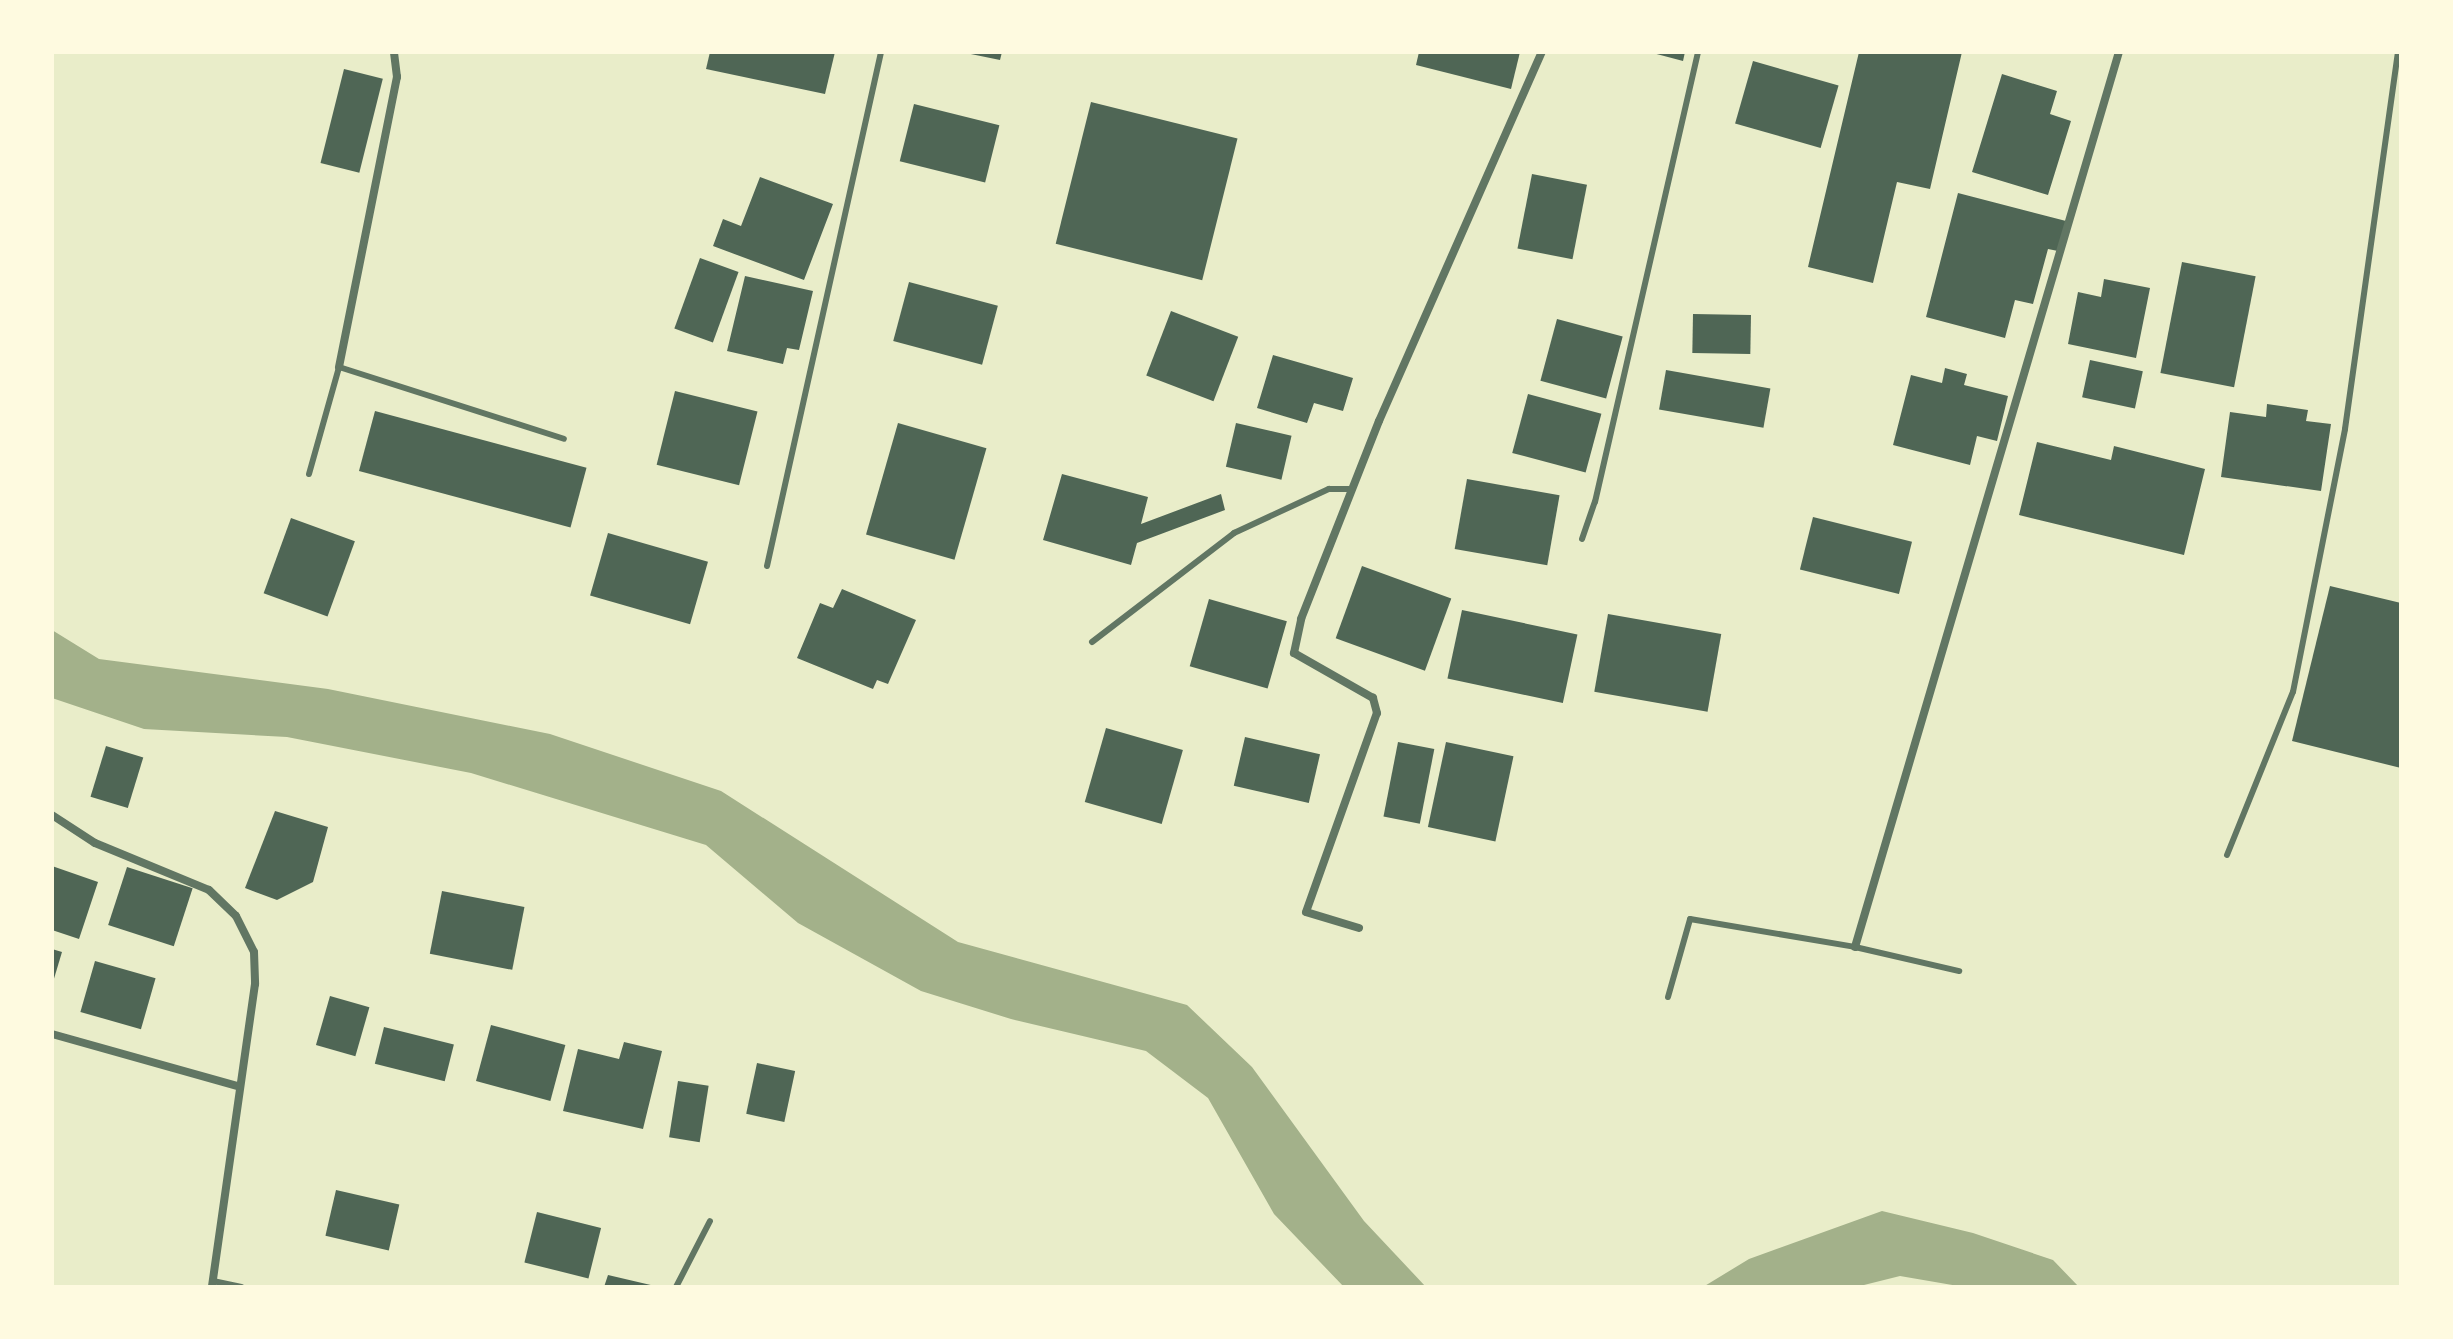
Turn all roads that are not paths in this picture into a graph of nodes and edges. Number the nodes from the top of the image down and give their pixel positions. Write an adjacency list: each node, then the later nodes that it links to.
1 (394, 52): 7 (street)
2 (881, 52): 12 (lane)
3 (1542, 52): 10 (street)
4 (1698, 52): 11 (lane)
5 (2119, 52): 17 (street)
6 (2398, 52): 15 (lane)
7 (339, 367): 8 (lane); 9 (lane)
8 (564, 439)
9 (309, 474)
10 (1351, 489): 13 (lane); 16 (street)
11 (1582, 539)
12 (767, 566)
13 (1092, 642)
14 (52, 815): 21 (street)
15 (2227, 855)
16 (1359, 928)
17 (1855, 947): 18 (lane); 19 (lane)
18 (1959, 971)
19 (1668, 997)
20 (52, 1034): 21 (street)
21 (237, 1086): 23 (street)
22 (710, 1221): 25 (lane)
23 (212, 1284): 24 (lane)
24 (241, 1287)
25 (676, 1287)

